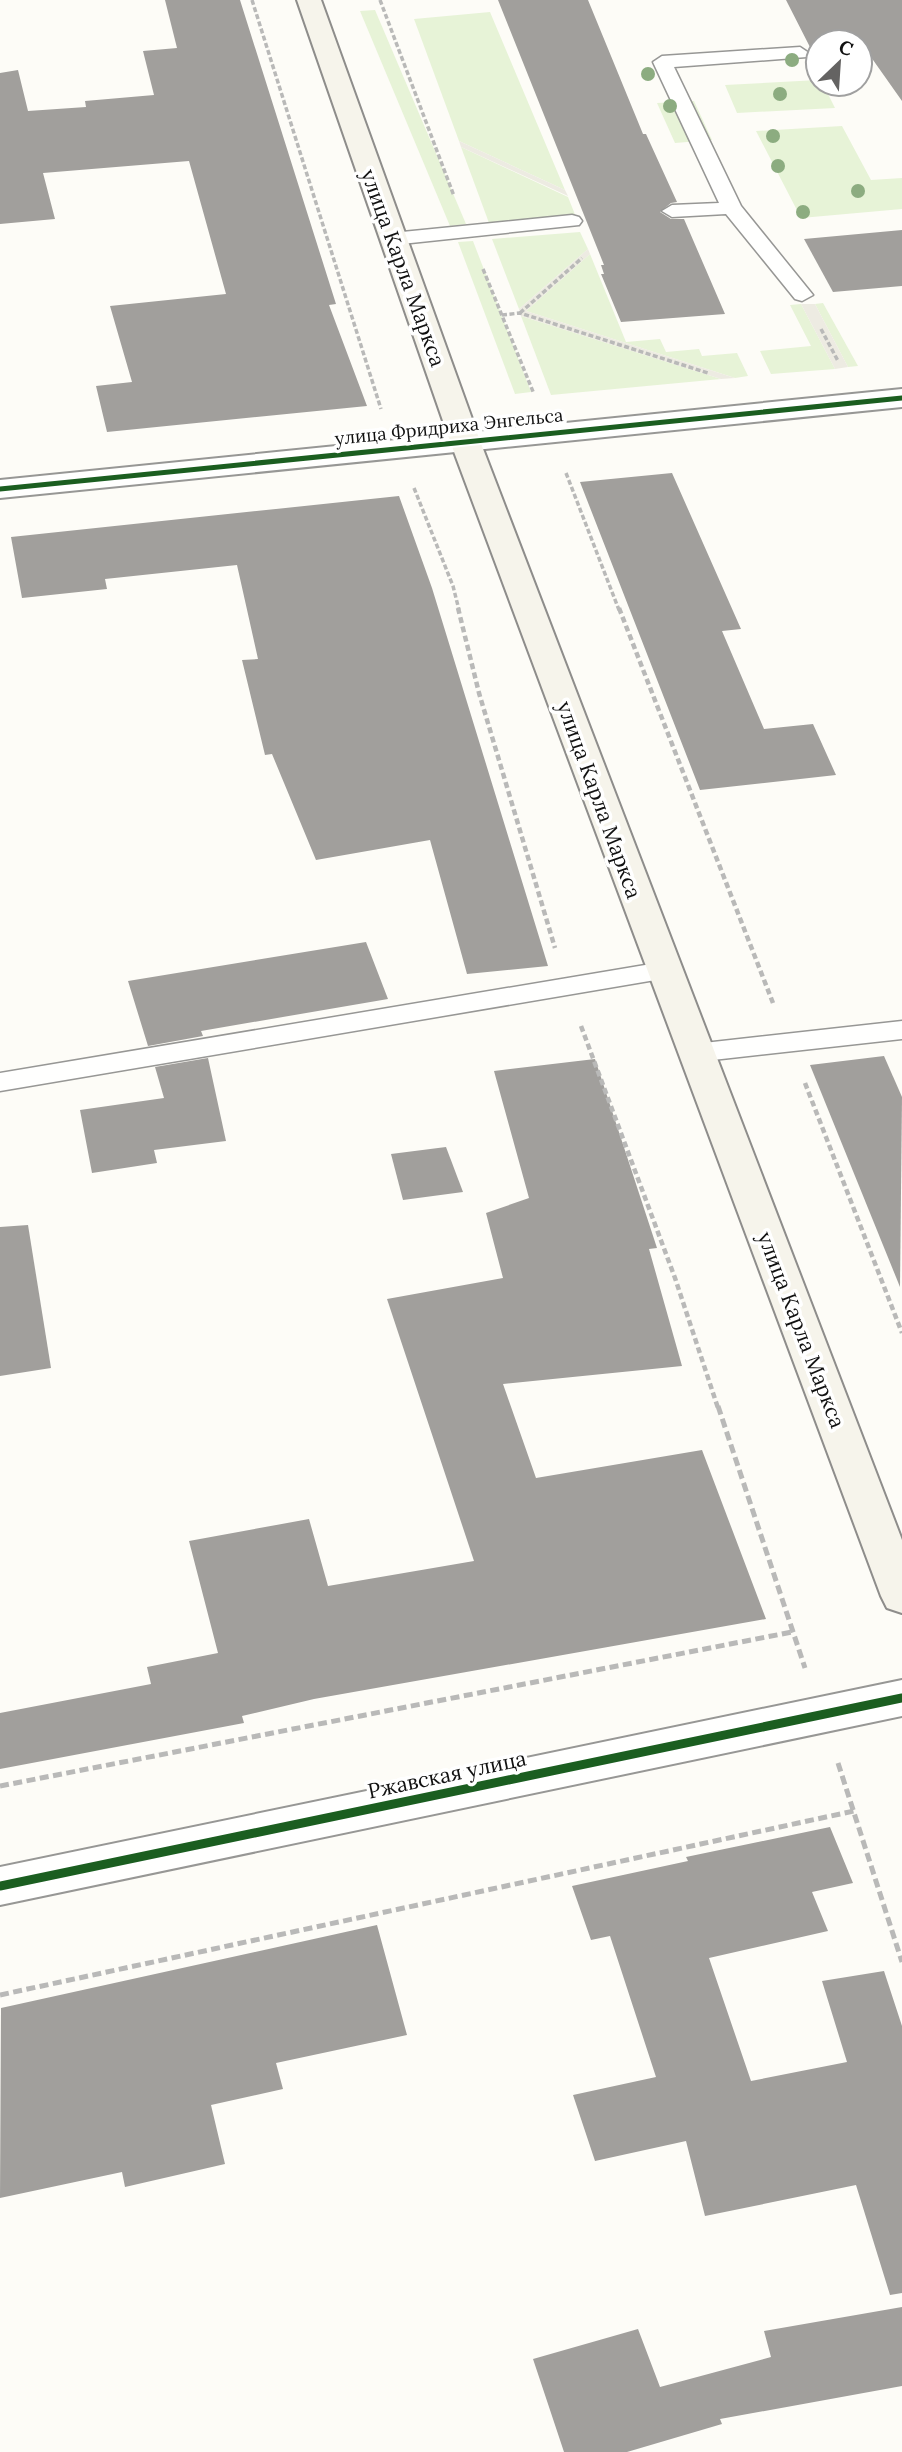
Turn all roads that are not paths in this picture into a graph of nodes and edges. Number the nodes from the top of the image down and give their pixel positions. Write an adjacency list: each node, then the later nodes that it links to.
1 (309, 0): 6 (main road, улица Карла Маркса)
2 (800, 53): 3 (lane)
3 (732, 208): 4 (lane); 7 (lane)
4 (672, 211)
5 (572, 221): 6 (lane)
6 (392, 239): 9 (main road, улица Карла Маркса)
7 (802, 295)
8 (902, 398): 9 (street, улица Фридриха Энгельса)
9 (465, 441): 10 (street, улица Фридриха Энгельса); 11 (main road, улица Карла Маркса)
10 (0, 489)
11 (663, 971): 13 (main road, улица Карла Маркса); 14 (lane)
12 (902, 1030): 13 (lane)
13 (695, 1053): 15 (main road, улица Карла Маркса)
14 (0, 1082)
15 (902, 1596)
16 (902, 1698): 17 (street, Ржавская улица)
17 (0, 1886)

